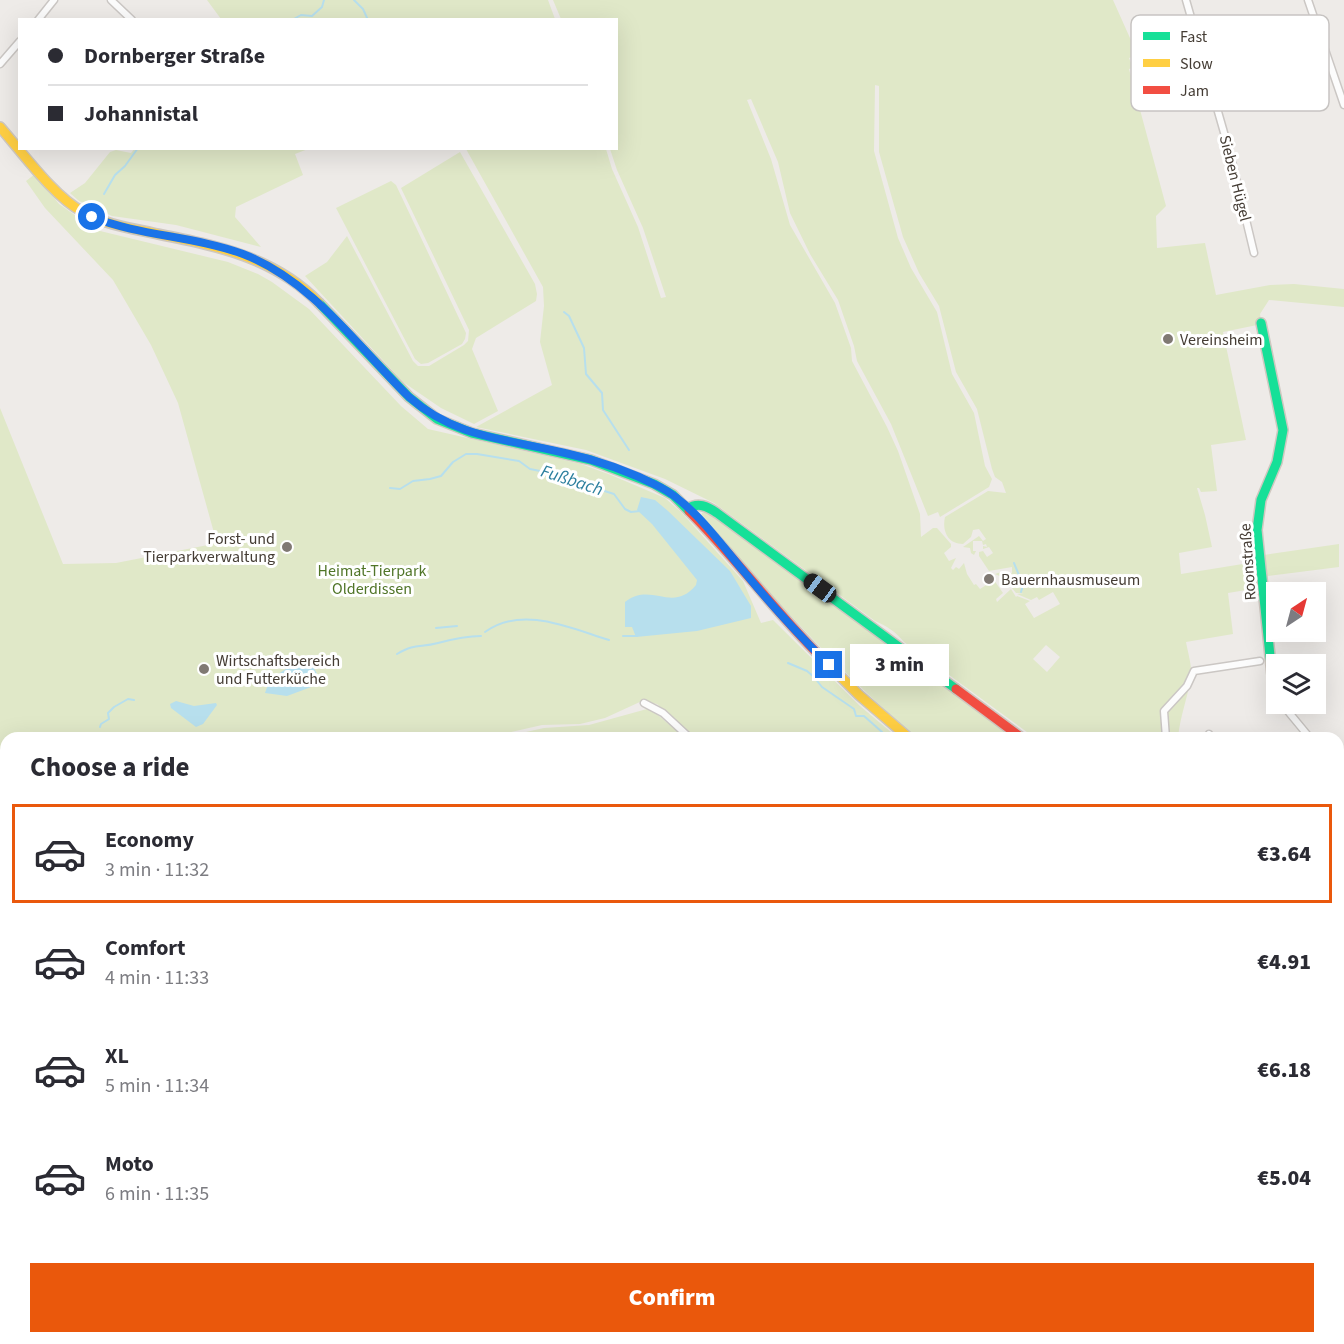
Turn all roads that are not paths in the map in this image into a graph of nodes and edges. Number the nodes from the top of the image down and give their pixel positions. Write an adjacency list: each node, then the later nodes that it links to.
1 (54, 0): 7 (street)
2 (111, 0): 8 (street)
3 (1186, 0): 5 (street, Sieben Hügel)
4 (1308, 0): 6 (street)
5 (1190, 15)
6 (1313, 15)
7 (40, 18)
8 (130, 18)
9 (18, 43): 11 (street)
10 (1329, 61): 12 (street)
11 (0, 64)
12 (1344, 105)
13 (1219, 111): 17 (street, Sieben Hügel)
14 (0, 127): 15 (main road)
15 (18, 147)
16 (20, 150): 19 (main road)
17 (1254, 253)
18 (1261, 323): 20 (main road, Roonstraße)
19 (687, 508): 25 (main road); 26 (main road)
20 (1270, 654)
21 (1260, 662): 27 (street)
22 (644, 703): 24 (street)
23 (1291, 714): 28 (street)
24 (684, 732)
25 (902, 732)
26 (1014, 732)
27 (1166, 732)
28 (1306, 732)

